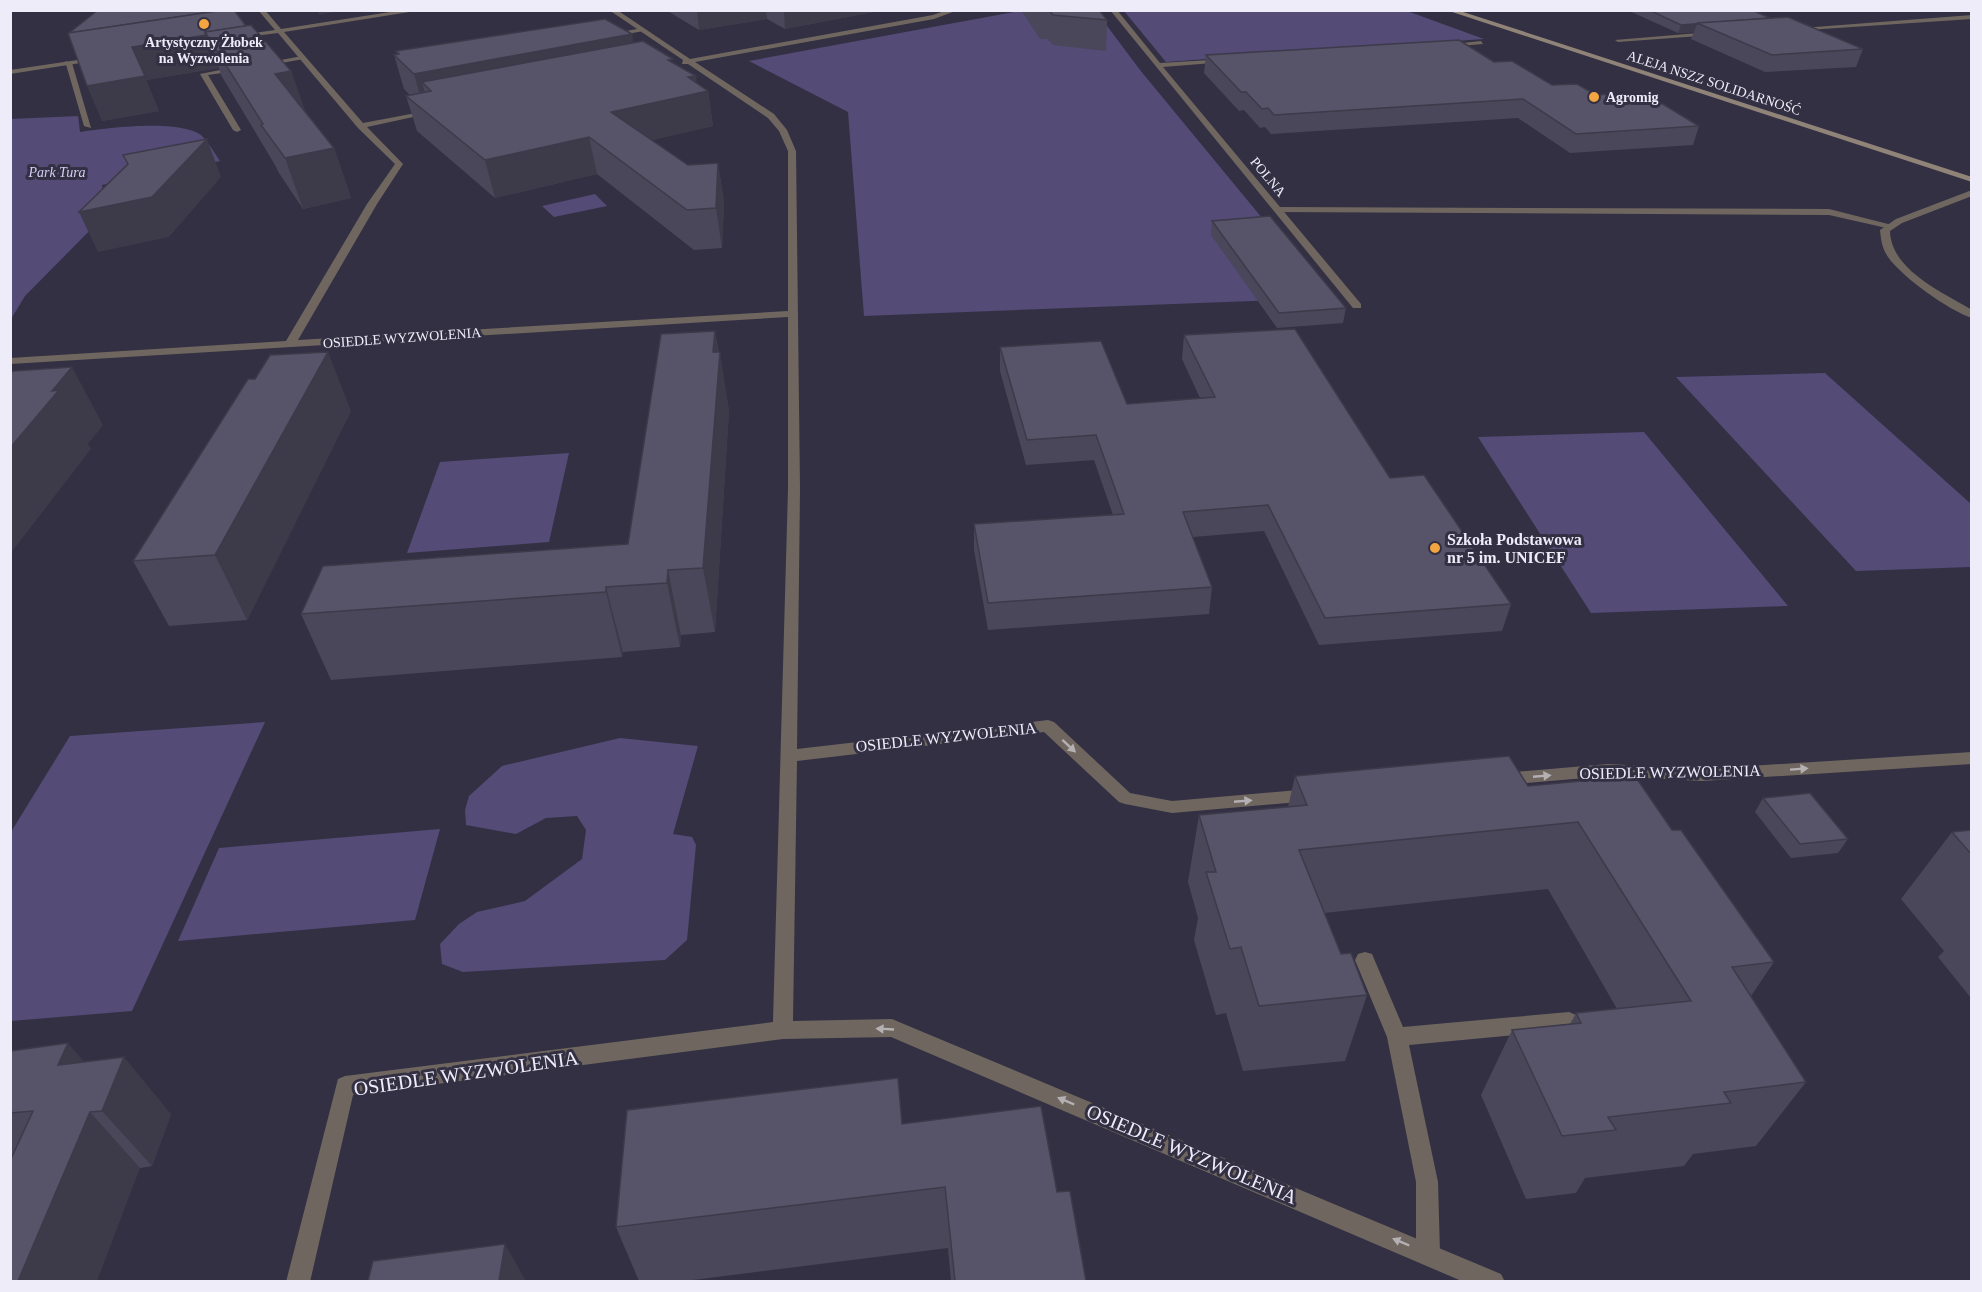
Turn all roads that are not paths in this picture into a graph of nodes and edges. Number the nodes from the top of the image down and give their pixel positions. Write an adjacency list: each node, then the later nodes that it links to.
1 (261, 10): 11 (street)
2 (419, 10): 11 (street)
3 (612, 10): 10 (street)
4 (966, 10): 7 (street)
5 (1113, 10): 25 (street, POLNA)
6 (1449, 10): 32 (street, ALEJA NSZZ SOLIDARNOŚĆ)
7 (956, 11): 21 (street)
8 (1971, 17): 9 (street)
9 (1783, 29)
10 (642, 30): 13 (street); 21 (street)
11 (280, 32): 14 (street); 19 (street)
12 (1724, 33): 15 (street)
13 (598, 37)
14 (228, 39)
15 (1618, 40)
16 (1481, 43): 17 (street)
17 (1433, 46)
18 (102, 58): 22 (street)
19 (302, 58): 23 (street); 30 (street)
20 (1230, 60): 25 (street)
21 (690, 61): 24 (street); 37 (street)
22 (68, 63): 27 (street); 29 (street)
23 (260, 65)
24 (671, 65)
25 (1158, 65): 34 (street, POLNA)
26 (249, 67): 31 (street)
27 (10, 72)
28 (436, 111): 30 (street)
29 (87, 126)
30 (361, 126): 39 (street)
31 (237, 130)
32 (1971, 180)
33 (1971, 193): 35 (street)
34 (1278, 210): 35 (street); 36 (street, POLNA)
35 (1891, 226): 38 (street)
36 (1357, 306)
37 (793, 314): 39 (street, OSIEDLE WYZWOLENIA); 41 (street)
38 (1971, 315)
39 (290, 344): 40 (street, OSIEDLE WYZWOLENIA)
40 (10, 361)
41 (789, 756): 44 (street, OSIEDLE WYZWOLENIA, one-way to 44); 47 (street)
42 (1971, 758): 43 (street, OSIEDLE WYZWOLENIA, one-way to 42)
43 (1490, 780)
44 (1325, 794)
45 (1365, 960): 48 (street)
46 (1569, 1021): 48 (street)
47 (783, 1030): 49 (street, OSIEDLE WYZWOLENIA, one-way to 47); 50 (street, OSIEDLE WYZWOLENIA)
48 (1397, 1037): 49 (street)
49 (1428, 1253): 51 (street, OSIEDLE WYZWOLENIA)
50 (298, 1281)
51 (1493, 1281)

